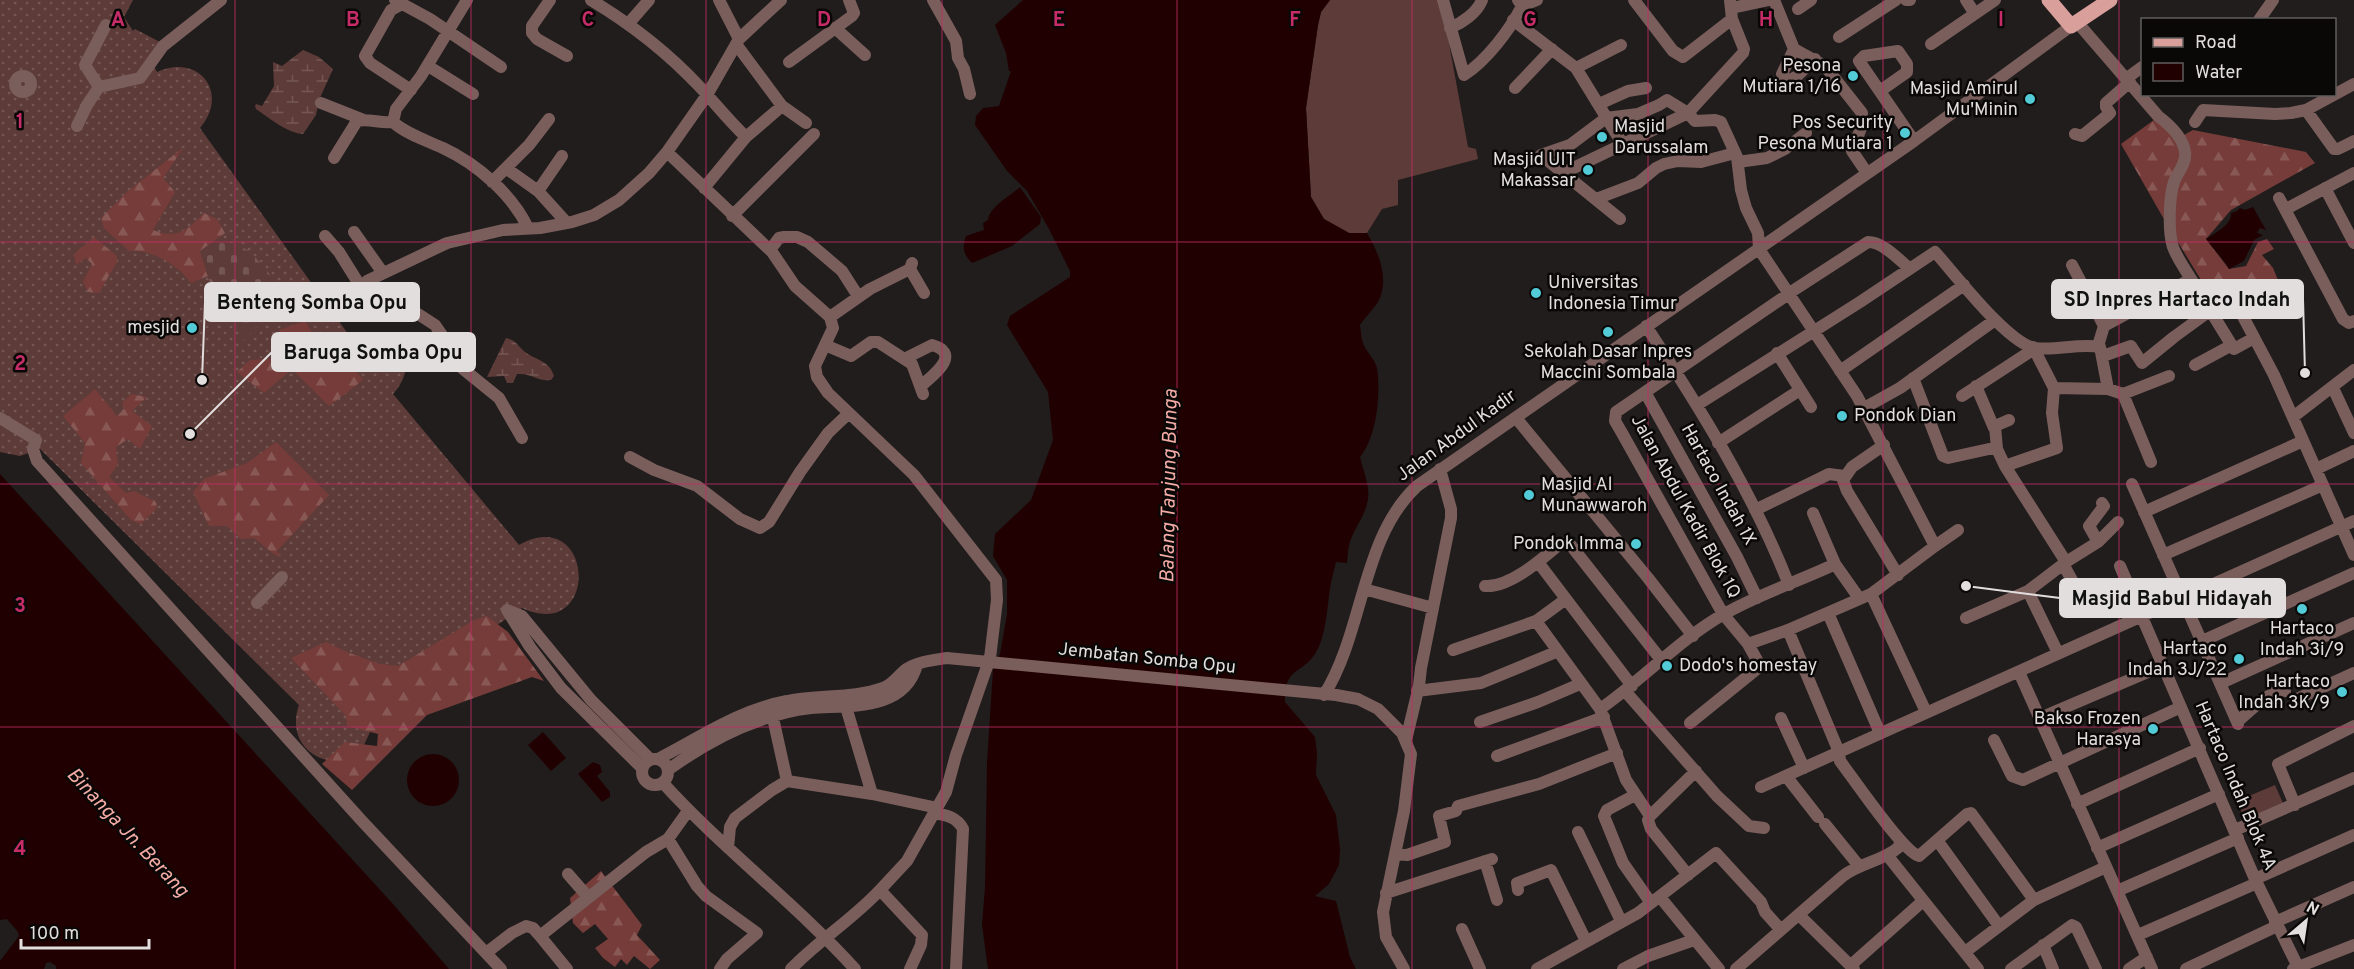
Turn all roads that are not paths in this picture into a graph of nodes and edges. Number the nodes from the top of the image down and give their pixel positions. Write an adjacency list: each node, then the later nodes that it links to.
1 (467, 0): 34 (street)
2 (550, 0): 42 (street)
3 (591, 0): 29 (street)
4 (649, 0): 29 (street)
5 (720, 0): 36 (street)
6 (781, 0): 36 (street)
7 (849, 0): 32 (street)
8 (933, 0): 57 (street)
9 (1443, 0): 33 (street)
10 (1482, 0): 33 (street)
11 (1537, 0): 23 (street)
12 (1634, 0): 24 (street)
13 (1771, 0): 24 (street); 40 (street)
14 (1810, 0): 25 (street)
15 (1896, 0): 35 (street)
16 (1966, 0): 26 (street)
17 (1995, 0): 26 (street)
18 (2049, 0): 30 (main road)
19 (2110, 0): 30 (main road, Jalan Abdul Kadir)
20 (2273, 0): 27 (street)
21 (219, 1): 51 (street)
22 (399, 2): 34 (street); 54 (street)
23 (1520, 3): 28 (street)
24 (1731, 9): 67 (street)
25 (1798, 9)
26 (1975, 14): 37 (street)
27 (2260, 18)
28 (1513, 20): 33 (street); 39 (street)
29 (628, 23): 60 (street)
30 (2074, 24): 49 (street); 79 (street, Jalan Abdul Kadir)
31 (106, 25): 51 (street)
32 (835, 28): 41 (street); 44 (street)
33 (1450, 28)
34 (448, 33): 45 (street); 46 (street)
35 (1839, 37)
36 (738, 41): 60 (street); 65 (street)
37 (1933, 43)
38 (1621, 45): 47 (street)
39 (1552, 49): 47 (street); 52 (street)
40 (1794, 49): 43 (street); 43 (street)
41 (865, 55)
42 (567, 56)
43 (1815, 59): 89 (street)
44 (789, 62)
45 (428, 66): 54 (street); 56 (street)
46 (501, 67)
47 (1576, 68): 64 (street)
48 (2141, 68): 49 (street)
49 (2128, 80): 58 (street); 77 (street)
50 (2354, 84): 59 (street)
51 (99, 87): 74 (street)
52 (1515, 88)
53 (1646, 88): 64 (street)
54 (411, 90): 71 (street)
55 (1880, 91): 79 (street)
56 (473, 94)
57 (970, 94)
58 (2141, 94)
59 (2336, 94)
60 (707, 95): 78 (street); 82 (street)
61 (2143, 96): 109 (street)
62 (2332, 96): 66 (street)
63 (321, 103): 70 (street)
64 (1599, 104): 68 (street)
65 (782, 106): 73 (street); 78 (street)
66 (2306, 110): 72 (street); 80 (street)
67 (1688, 113): 68 (street); 81 (street); 85 (street)
68 (1606, 118): 81 (street); 88 (street)
69 (549, 119): 86 (street)
70 (364, 120): 71 (street); 84 (street)
71 (393, 122): 90 (street)
72 (2195, 122)
73 (806, 123)
74 (77, 126)
75 (1806, 133): 85 (street)
76 (814, 134): 97 (street)
77 (2075, 134)
78 (746, 137): 91 (street)
79 (1914, 141): 89 (street, Jalan Abdul Kadir)
80 (2354, 141)
81 (1622, 143): 88 (street)
82 (667, 152): 91 (street); 99 (street)
83 (562, 156): 93 (street)
84 (334, 158)
85 (1736, 158): 95 (street); 104 (street)
86 (507, 169): 90 (street); 93 (street)
87 (2354, 172): 92 (street)
88 (1563, 173): 95 (street)
89 (1867, 173): 104 (street, Jalan Abdul Kadir)
90 (492, 182): 100 (street)
91 (704, 188): 97 (street)
92 (2325, 188): 96 (street); 103 (street)
93 (538, 191): 99 (street)
94 (2279, 198): 96 (street)
95 (1596, 199): 98 (street)
96 (2286, 209): 119 (street)
97 (732, 216): 105 (street)
98 (1620, 219)
99 (567, 223): 100 (street)
100 (528, 228): 108 (street)
101 (354, 232): 108 (street)
102 (325, 236): 110 (street)
103 (2354, 243)
104 (1759, 249): 113 (street); 120 (street, Jalan Abdul Kadir)
105 (770, 250): 114 (street); 117 (street)
106 (2072, 265): 121 (street)
107 (1909, 268): 111 (street); 113 (street, Jalan Abdul Kadir Blok 1Q); 122 (street)
108 (383, 273): 110 (street)
109 (2191, 279): 116 (street); 121 (street)
110 (363, 282): 154 (street)
111 (1964, 285): 118 (street); 133 (street)
112 (924, 293): 114 (street)
113 (1790, 293): 122 (street); 132 (street, Jalan Abdul Kadir Blok 1Q)
114 (858, 296): 117 (street)
115 (2239, 309): 123 (street)
116 (2211, 310): 125 (street); 127 (street)
117 (830, 317): 124 (street)
118 (1995, 320): 126 (street); 135 (street)
119 (2349, 320)
120 (1646, 326): 132 (street); 150 (street, Jalan Abdul Kadir)
121 (2104, 326): 127 (street)
122 (1814, 330): 128 (street); 133 (street)
123 (2254, 338): 125 (street); 148 (street)
124 (825, 345): 129 (street); 147 (street)
125 (2232, 345): 130 (street)
126 (2033, 348): 127 (street); 136 (street); 137 (street)
127 (2100, 351): 139 (street)
128 (1777, 353): 140 (street); 144 (street)
129 (906, 358): 129 (street)
130 (2195, 365)
131 (2354, 370): 138 (street)
132 (1675, 371): 141 (street, Jalan Abdul Kadir Blok 1Q); 144 (street)
133 (1840, 371): 146 (street)
134 (2169, 376): 142 (street)
135 (1913, 378): 146 (street); 158 (street)
136 (1976, 386): 143 (street); 152 (street)
137 (2054, 388): 139 (street); 162 (street)
138 (2333, 388): 148 (street); 153 (street)
139 (2108, 389): 142 (street)
140 (1800, 390): 145 (street); 156 (street)
141 (1645, 392): 192 (street, Hartaco Indah 1X); 199 (street, Jalan Abdul Kadir Blok 1Q)
142 (2122, 394): 161 (street)
143 (1962, 396)
144 (1696, 405): 156 (street)
145 (1811, 407)
146 (1864, 408): 157 (street)
147 (849, 413): 160 (street); 212 (street)
148 (2292, 416): 155 (street)
149 (0, 418): 301 (street)
150 (1516, 418): 163 (street, Jalan Abdul Kadir); 205 (street)
151 (2008, 420): 152 (street)
152 (1994, 428): 158 (street)
153 (2354, 433)
154 (522, 438)
155 (2303, 441): 164 (street); 170 (street)
156 (1718, 443): 169 (street)
157 (1884, 446): 165 (street); 177 (street)
158 (1997, 449): 162 (street)
159 (2354, 451): 164 (street)
160 (630, 457)
161 (2151, 462)
162 (2005, 466): 181 (street)
163 (1440, 469): 189 (street, Jalan Abdul Kadir); 196 (street)
164 (2316, 469): 167 (street)
165 (1844, 476): 169 (street); 185 (street)
166 (2132, 484): 170 (street)
167 (2323, 485): 174 (street); 178 (street)
168 (2102, 503): 176 (street)
169 (1755, 510): 187 (street)
170 (2144, 512): 178 (street)
171 (1813, 513): 182 (street)
172 (2354, 521): 174 (street)
173 (2118, 522): 176 (street)
174 (2342, 526): 179 (street); 193 (street)
175 (1958, 530): 177 (street)
176 (2098, 542): 181 (street)
177 (1935, 546): 185 (street)
178 (2163, 555): 193 (street)
179 (2354, 555)
180 (1538, 562): 188 (street); 194 (street); 211 (street)
181 (2065, 563): 190 (street); 197 (street)
182 (1835, 564): 187 (street); 191 (street)
183 (2120, 566): 200 (street, Hartaco Indah Blok 4A)
184 (2354, 573): 206 (street)
185 (1898, 575): 191 (street)
186 (282, 577): 195 (street)
187 (1789, 585): 192 (street)
188 (1485, 586)
189 (1364, 589): 196 (street); 222 (street, Jalan Abdul Kadir)
190 (2028, 591): 201 (street); 210 (street)
191 (1865, 596): 198 (street); 228 (street)
192 (1757, 598): 199 (street)
193 (2182, 598): 200 (street); 206 (street)
194 (1566, 599): 202 (street); 220 (street)
195 (257, 603)
196 (1433, 608): 219 (street)
197 (2088, 609)
198 (1828, 613): 204 (street); 235 (street)
199 (1724, 614): 205 (street); 207 (street, Jalan Abdul Kadir Blok 1Q)
200 (2140, 617): 210 (street); 214 (street, Hartaco Indah Blok 4A)
201 (1966, 618)
202 (1536, 621): 208 (street); 209 (street)
203 (2354, 623): 217 (street)
204 (1788, 630): 207 (street); 239 (street)
205 (1693, 636): 211 (street)
206 (2200, 642): 217 (street)
207 (1748, 644): 233 (street)
208 (1453, 650)
209 (1556, 652): 218 (street); 219 (street)
210 (2058, 653): 215 (street)
211 (1662, 661): 220 (street)
212 (992, 662): 213 (street, Jembatan Somba Opu); 222 (street, Jembatan Somba Opu); 259 (street)
213 (917, 665): 225 (street); 227 (street)
214 (2162, 666): 226 (street, Hartaco Indah Blok 4A); 231 (street)
215 (2019, 672): 228 (street); 231 (street)
216 (2354, 673): 223 (street)
217 (2221, 683): 221 (street)
218 (1580, 684): 229 (street); 232 (street)
219 (1420, 689): 224 (street)
220 (1629, 689): 229 (street); 247 (street)
221 (2285, 691)
222 (1324, 695): 236 (street)
223 (2297, 699)
224 (1417, 706): 236 (street); 240 (street)
225 (846, 707): 227 (street); 253 (street)
226 (2181, 707): 238 (street, Hartaco Indah Blok 4A); 244 (street)
227 (772, 710): 243 (street); 246 (street); 250 (street)
228 (1926, 712): 235 (street)
229 (1602, 713): 241 (street); 242 (street)
230 (1781, 718): 245 (street)
231 (2040, 718): 244 (street)
232 (1480, 722)
233 (1690, 723)
234 (2354, 726): 257 (street)
235 (1880, 733): 239 (street)
236 (1406, 740): 240 (street)
237 (1994, 740): 244 (street)
238 (2200, 748): 254 (street, Hartaco Indah Blok 4A); 256 (street)
239 (1839, 752): 245 (street); 267 (street)
240 (1411, 753): 270 (street)
241 (1617, 753): 255 (street); 270 (street)
242 (1497, 756)
243 (650, 762): 243 (street); 246 (street); 251 (street)
244 (2059, 762): 256 (street)
245 (1804, 768): 248 (street)
246 (668, 770): 251 (street)
247 (1696, 771): 260 (street); 261 (street)
248 (1782, 777): 252 (street); 272 (street)
249 (2354, 778): 257 (street)
250 (786, 781): 253 (street); 268 (street)
251 (663, 783): 258 (street)
252 (1761, 787)
253 (872, 794): 259 (street)
254 (2219, 794): 263 (street, Hartaco Indah Blok 4A); 269 (street)
255 (1635, 795): 260 (street); 284 (street)
256 (2077, 804): 269 (street)
257 (2295, 805): 263 (street)
258 (688, 811): 265 (street); 268 (street)
259 (934, 813): 278 (street); 312 (street)
260 (1650, 816): 275 (street)
261 (1764, 828)
262 (1578, 832): 288 (street)
263 (2236, 834): 276 (street, Hartaco Indah Blok 4A); 280 (street)
264 (2354, 835): 276 (street)
265 (668, 839): 282 (street); 304 (street)
266 (1937, 840): 267 (street); 286 (street); 290 (street)
267 (1900, 841): 271 (street)
268 (728, 848): 295 (street)
269 (2097, 848): 273 (street)
270 (1395, 854): 281 (street)
271 (1887, 855): 272 (street); 285 (street)
272 (1859, 866): 287 (street)
273 (2106, 867): 280 (street); 286 (street)
274 (568, 874): 282 (street)
275 (1688, 875): 284 (street); 292 (street)
276 (2256, 881): 289 (street, Hartaco Indah Blok 4A); 293 (street)
277 (2354, 887): 289 (street)
278 (880, 890): 295 (street); 311 (street)
279 (1518, 890): 296 (street)
280 (2117, 891): 293 (street)
281 (1386, 893): 283 (street); 313 (street)
282 (588, 897): 294 (street)
283 (1497, 900)
284 (1656, 900): 288 (street); 297 (street)
285 (1923, 900): 300 (street); 305 (street)
286 (2034, 900): 290 (street)
287 (1799, 915): 292 (street); 305 (street)
288 (1621, 921): 296 (street)
289 (2276, 924): 306 (street, Hartaco Indah Blok 4A); 324 (street)
290 (1999, 926): 300 (street)
291 (1462, 929): 314 (street)
292 (1781, 930): 318 (street)
293 (2138, 935): 302 (street)
294 (540, 936): 301 (street); 308 (street)
295 (826, 937): 309 (street); 310 (street)
296 (1586, 940): 303 (street)
297 (1694, 940): 316 (street); 317 (street)
298 (2043, 945): 320 (street); 321 (street); 322 (street)
299 (2354, 945): 306 (street)
300 (1965, 952): 319 (street)
301 (486, 953): 307 (street)
302 (2150, 963): 323 (street)
303 (1554, 965): 315 (street)
304 (721, 966)
305 (1853, 967)
306 (2297, 968)
307 (501, 969)
308 (567, 969)
309 (791, 969)
310 (855, 969)
311 (910, 969)
312 (956, 969)
313 (1404, 969)
314 (1480, 969)
315 (1537, 969)
316 (1623, 969)
317 (1719, 969)
318 (1736, 969)
319 (1978, 969)
320 (2011, 969)
321 (2053, 969)
322 (2096, 969)
323 (2129, 969)
324 (2186, 969)

